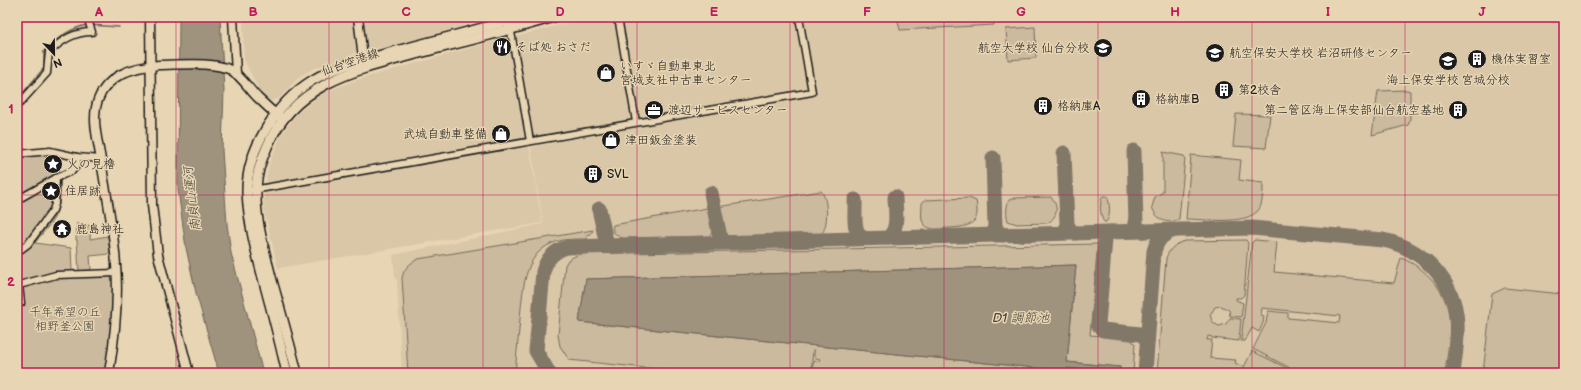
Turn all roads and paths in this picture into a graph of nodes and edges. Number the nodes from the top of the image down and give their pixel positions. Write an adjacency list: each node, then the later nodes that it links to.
1 (150, 17): 11 (street)
2 (233, 17): 12 (street)
3 (358, 17): 10 (street)
4 (522, 17): 9 (main road, 仙台空港線)
5 (554, 17): 9 (main road, 仙台空港線)
6 (613, 17): 15 (street)
7 (798, 17): 15 (street)
8 (88, 22): 13 (street)
9 (510, 25): 10 (main road, 仙台空港線); 16 (street)
10 (363, 65): 14 (main road, 仙台空港線)
11 (150, 66): 12 (street); 19 (street); 27 (street)
12 (233, 72): 14 (street)
13 (17, 105)
14 (279, 116): 21 (main road, 仙台空港線)
15 (636, 122): 16 (street)
16 (530, 141): 21 (street)
17 (17, 154): 18 (street)
18 (77, 156): 19 (street); 20 (street)
19 (101, 159): 24 (street)
20 (56, 178): 22 (street); 23 (street)
21 (251, 190): 28 (main road, 仙台空港線); 29 (main road, 仙台空港線)
22 (17, 200)
23 (17, 252)
24 (116, 273): 25 (street); 26 (street)
25 (17, 304)
26 (109, 373)
27 (189, 373)
28 (288, 373)
29 (297, 373)

